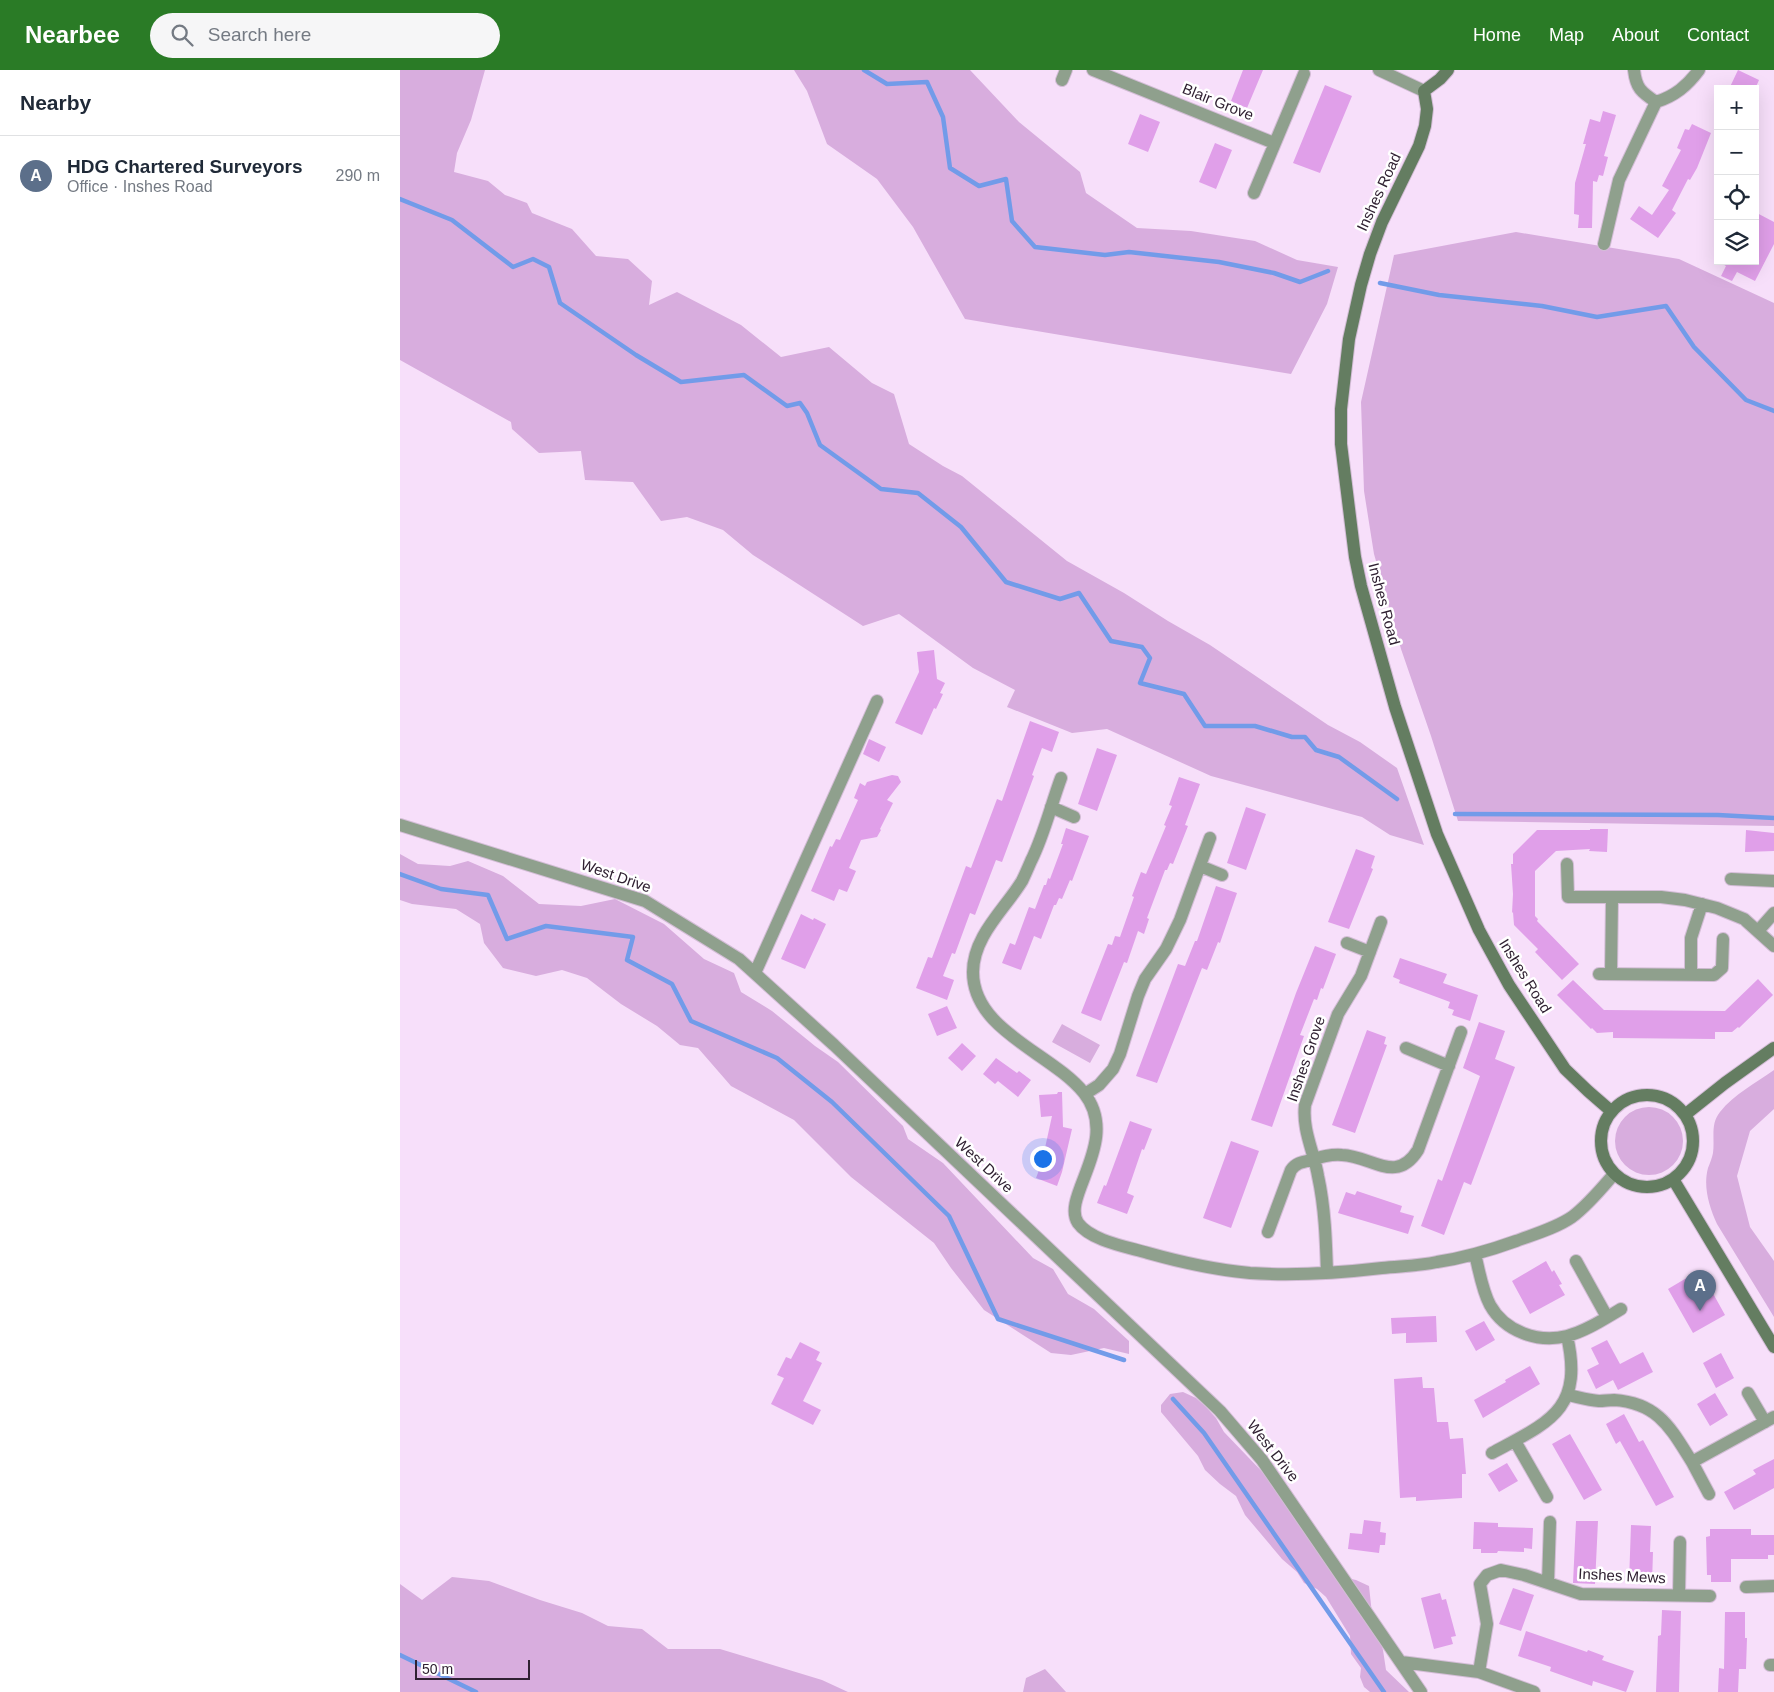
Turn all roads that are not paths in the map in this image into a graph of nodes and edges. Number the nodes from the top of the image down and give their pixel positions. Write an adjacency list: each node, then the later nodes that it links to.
1 (1094, 70): 9 (street, Blair Grove)
2 (1379, 70): 7 (street)
3 (1448, 70): 7 (street)
4 (1634, 70): 8 (street)
5 (1699, 70): 8 (street)
6 (1304, 74): 9 (street)
7 (1424, 90): 39 (street, Inshes Road)
8 (1656, 102): 11 (street)
9 (1274, 143): 10 (street)
10 (1254, 193)
11 (1604, 244)
12 (878, 701): 32 (street)
13 (1060, 778): 14 (street)
14 (1051, 807): 15 (street); 38 (street)
15 (1074, 817)
16 (400, 825): 32 (street, West Drive)
17 (1210, 838): 19 (street)
18 (1567, 864): 23 (street)
19 (1200, 866): 20 (street); 38 (street)
20 (1222, 875)
21 (1730, 879): 22 (street)
22 (1774, 881)
23 (1612, 898): 24 (street); 33 (street)
24 (1702, 904): 27 (street); 33 (street)
25 (1774, 913): 27 (street)
26 (1381, 922): 31 (street, Inshes Grove)
27 (1758, 930): 30 (street)
28 (1723, 939): 33 (street)
29 (1347, 943): 31 (street)
30 (1774, 946)
31 (1370, 952): 41 (street, Inshes Grove)
32 (755, 973): 67 (street, West Drive)
33 (1691, 975)
34 (1461, 1032): 37 (street)
35 (1406, 1048): 37 (street)
36 (1774, 1048): 40 (street)
37 (1449, 1066): 41 (street)
38 (1085, 1094): 47 (street)
39 (1612, 1111): 40 (street); 42 (street)
40 (1686, 1114): 43 (street)
41 (1313, 1159): 44 (street); 47 (street, Inshes Grove)
42 (1614, 1174): 43 (street); 45 (street)
43 (1673, 1180): 51 (street)
44 (1268, 1232)
45 (1475, 1254): 47 (street); 50 (street)
46 (1576, 1262): 49 (street)
47 (1326, 1273)
48 (1621, 1309): 49 (street)
49 (1607, 1317): 50 (street)
50 (1567, 1336): 53 (street)
51 (1774, 1347)
52 (1748, 1393): 54 (street)
53 (1568, 1395): 55 (street); 57 (street)
54 (1769, 1420): 57 (street)
55 (1515, 1441): 56 (street); 59 (street)
56 (1492, 1453)
57 (1692, 1462): 58 (street)
58 (1709, 1494)
59 (1547, 1497)
60 (1550, 1522): 62 (street)
61 (1680, 1542): 65 (street)
62 (1548, 1582): 65 (street, Inshes Mews); 68 (street, Inshes Mews)
63 (1774, 1586): 64 (street)
64 (1746, 1587)
65 (1678, 1595): 66 (street, Inshes Mews)
66 (1710, 1596)
67 (1401, 1662): 68 (street); 69 (street, West Drive)
68 (1479, 1672): 70 (street)
69 (1421, 1692)
70 (1534, 1692)

